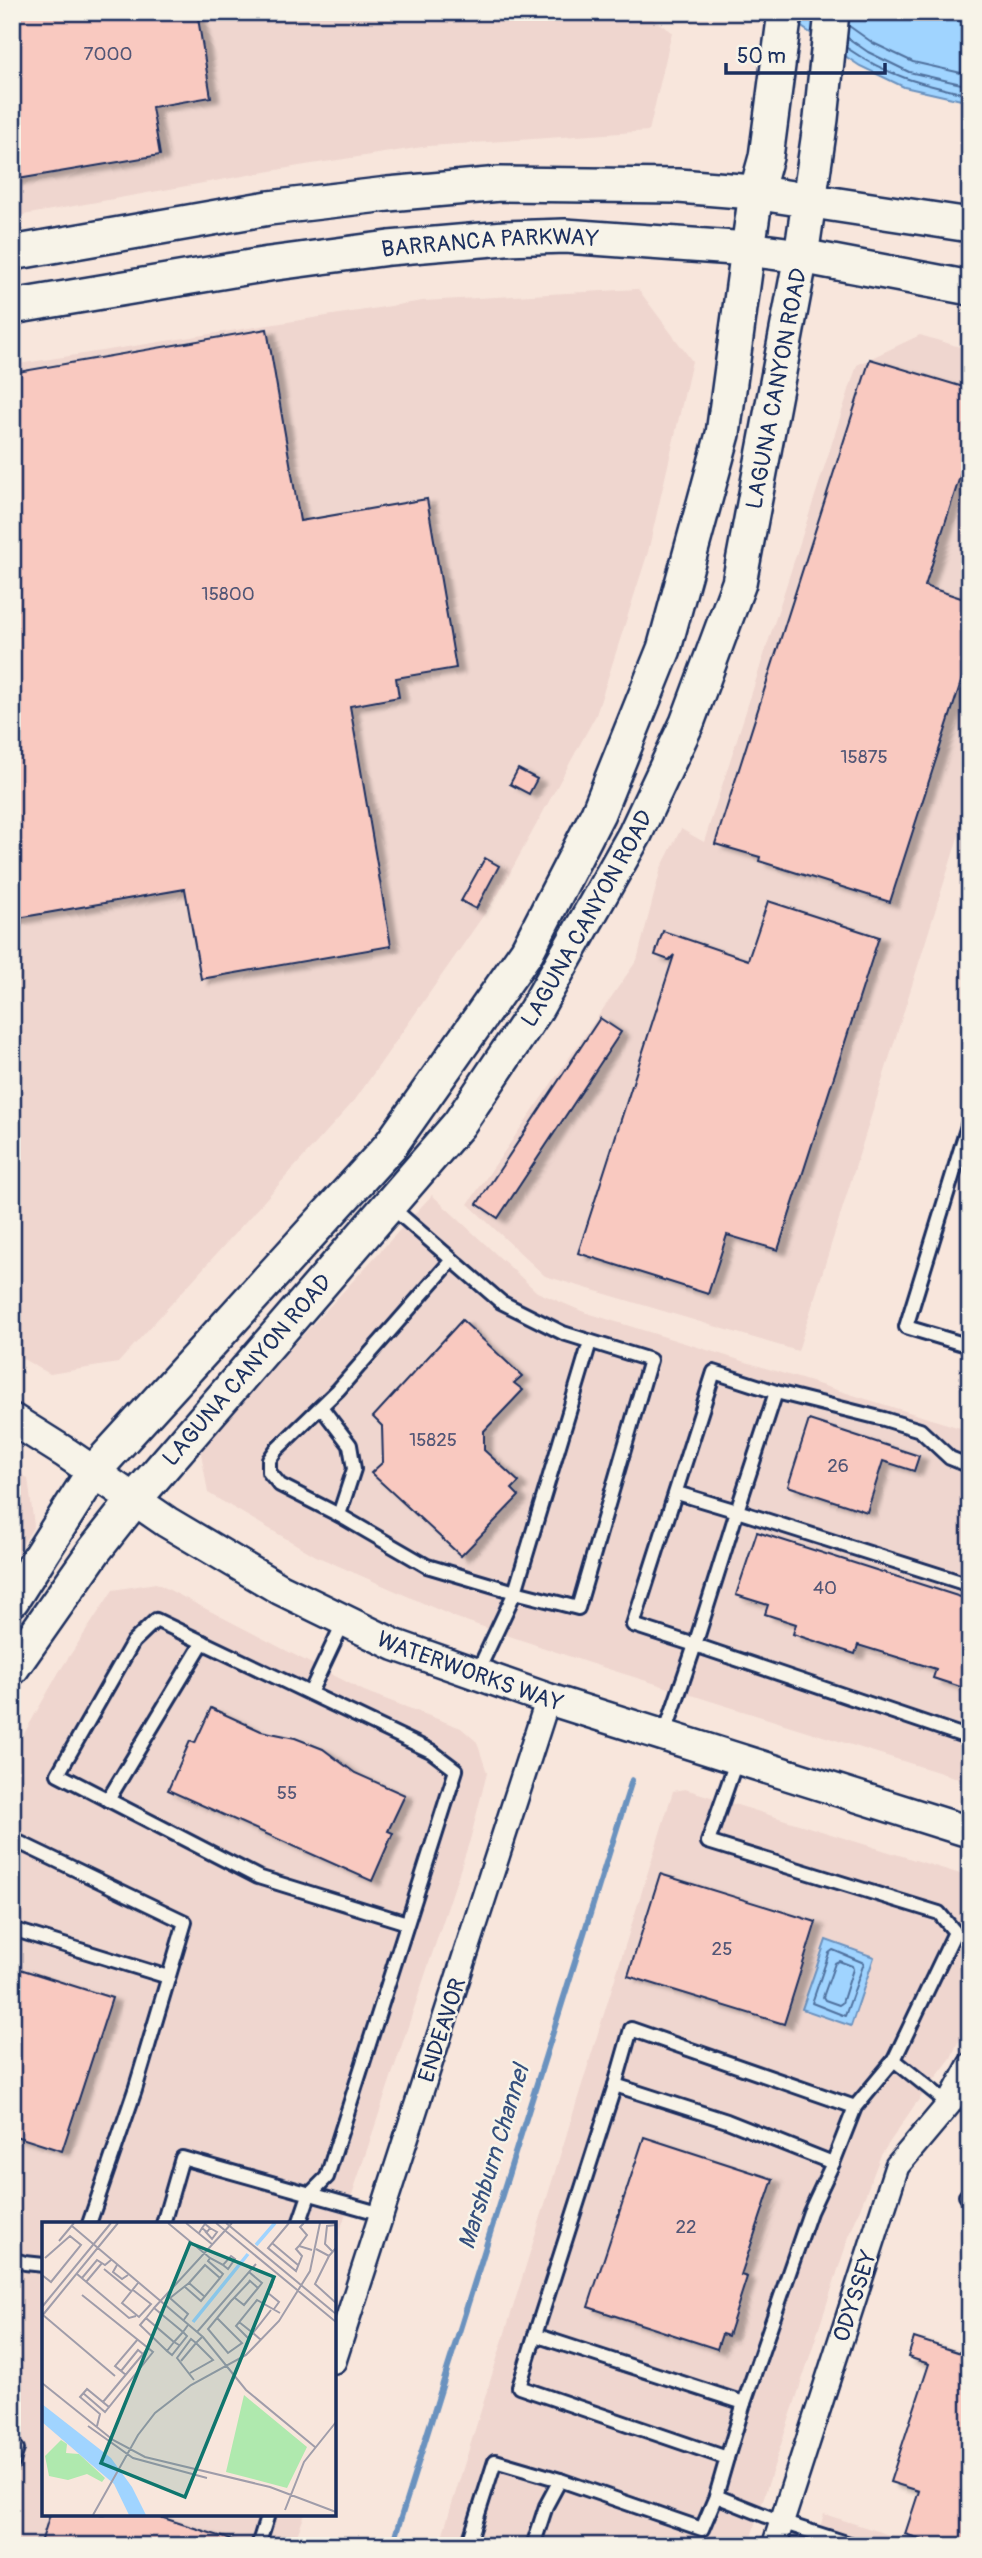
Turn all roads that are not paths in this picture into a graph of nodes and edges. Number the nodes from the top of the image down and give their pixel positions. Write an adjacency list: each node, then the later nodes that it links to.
1 (832, 12): 4 (main road, LAGUNA CANYON ROAD)
2 (783, 24): 3 (main road, LAGUNA CANYON ROAD)
3 (756, 193): 4 (main road); 6 (main road, LAGUNA CANYON ROAD); 7 (main road)
4 (810, 201): 5 (main road); 8 (main road, LAGUNA CANYON ROAD)
5 (970, 225)
6 (748, 249): 8 (main road, BARRANCA PARKWAY); 10 (main road, BARRANCA PARKWAY); 20 (main road, LAGUNA CANYON ROAD)
7 (12, 253)
8 (801, 256): 9 (main road, BARRANCA PARKWAY); 12 (main road, LAGUNA CANYON ROAD)
9 (970, 288)
10 (12, 307)
11 (970, 1119): 15 (lane)
12 (389, 1205): 13 (lane); 22 (main road, LAGUNA CANYON ROAD)
13 (452, 1260): 14 (lane); 17 (lane)
14 (590, 1342): 26 (lane); 26 (lane)
15 (970, 1346)
16 (776, 1392): 19 (lane); 21 (lane); 23 (lane)
17 (321, 1407): 24 (lane); 24 (lane)
18 (12, 1419): 20 (street, WATERWORKS WAY)
19 (970, 1466)
20 (94, 1471): 22 (street, WATERWORKS WAY); 27 (main road, LAGUNA CANYON ROAD)
21 (677, 1493): 23 (lane); 30 (lane)
22 (135, 1499): 28 (street, WATERWORKS WAY); 31 (main road, LAGUNA CANYON ROAD)
23 (737, 1511): 25 (lane); 30 (lane)
24 (339, 1515): 26 (lane)
25 (970, 1585)
26 (515, 1592): 32 (lane)
27 (12, 1600)
28 (344, 1620): 32 (street, WATERWORKS WAY); 33 (lane)
29 (202, 1642): 33 (lane); 38 (lane); 38 (lane)
30 (695, 1644): 35 (lane); 36 (lane)
31 (12, 1668)
32 (476, 1675): 34 (street, WATERWORKS WAY)
33 (310, 1693): 41 (lane)
34 (548, 1699): 35 (street, WATERWORKS WAY); 51 (street, ENDEAVOR)
35 (664, 1736): 37 (street, WATERWORKS WAY)
36 (970, 1738)
37 (737, 1759): 39 (street, WATERWORKS WAY); 44 (lane)
38 (108, 1800): 41 (lane)
39 (970, 1832)
40 (12, 1851): 43 (lane)
41 (407, 1923): 50 (lane)
42 (12, 1929): 43 (lane)
43 (168, 1977): 52 (lane)
44 (894, 2060): 47 (lane); 48 (lane)
45 (970, 2065): 47 (street, ODYSSEY)
46 (615, 2085): 48 (lane); 49 (lane); 57 (lane)
47 (949, 2104): 66 (street, ODYSSEY)
48 (855, 2107): 49 (lane)
49 (833, 2162): 59 (lane)
50 (309, 2195): 51 (lane); 53 (lane); 54 (lane)
51 (382, 2214): 58 (street, ENDEAVOR)
52 (90, 2222)
53 (164, 2222)
54 (300, 2222)
55 (12, 2259): 56 (lane)
56 (42, 2265)
57 (534, 2335): 59 (lane); 61 (lane)
58 (336, 2355)
59 (744, 2403): 61 (lane)
60 (12, 2447): 62 (lane)
61 (727, 2458): 64 (lane)
62 (12, 2464)
63 (559, 2480): 64 (lane); 69 (lane); 70 (lane)
64 (716, 2496): 66 (lane)
65 (267, 2516): 68 (lane)
66 (781, 2522): 67 (lane); 71 (street, ODYSSEY)
67 (854, 2545)
68 (258, 2546)
69 (468, 2546)
70 (533, 2546)
71 (774, 2546)

